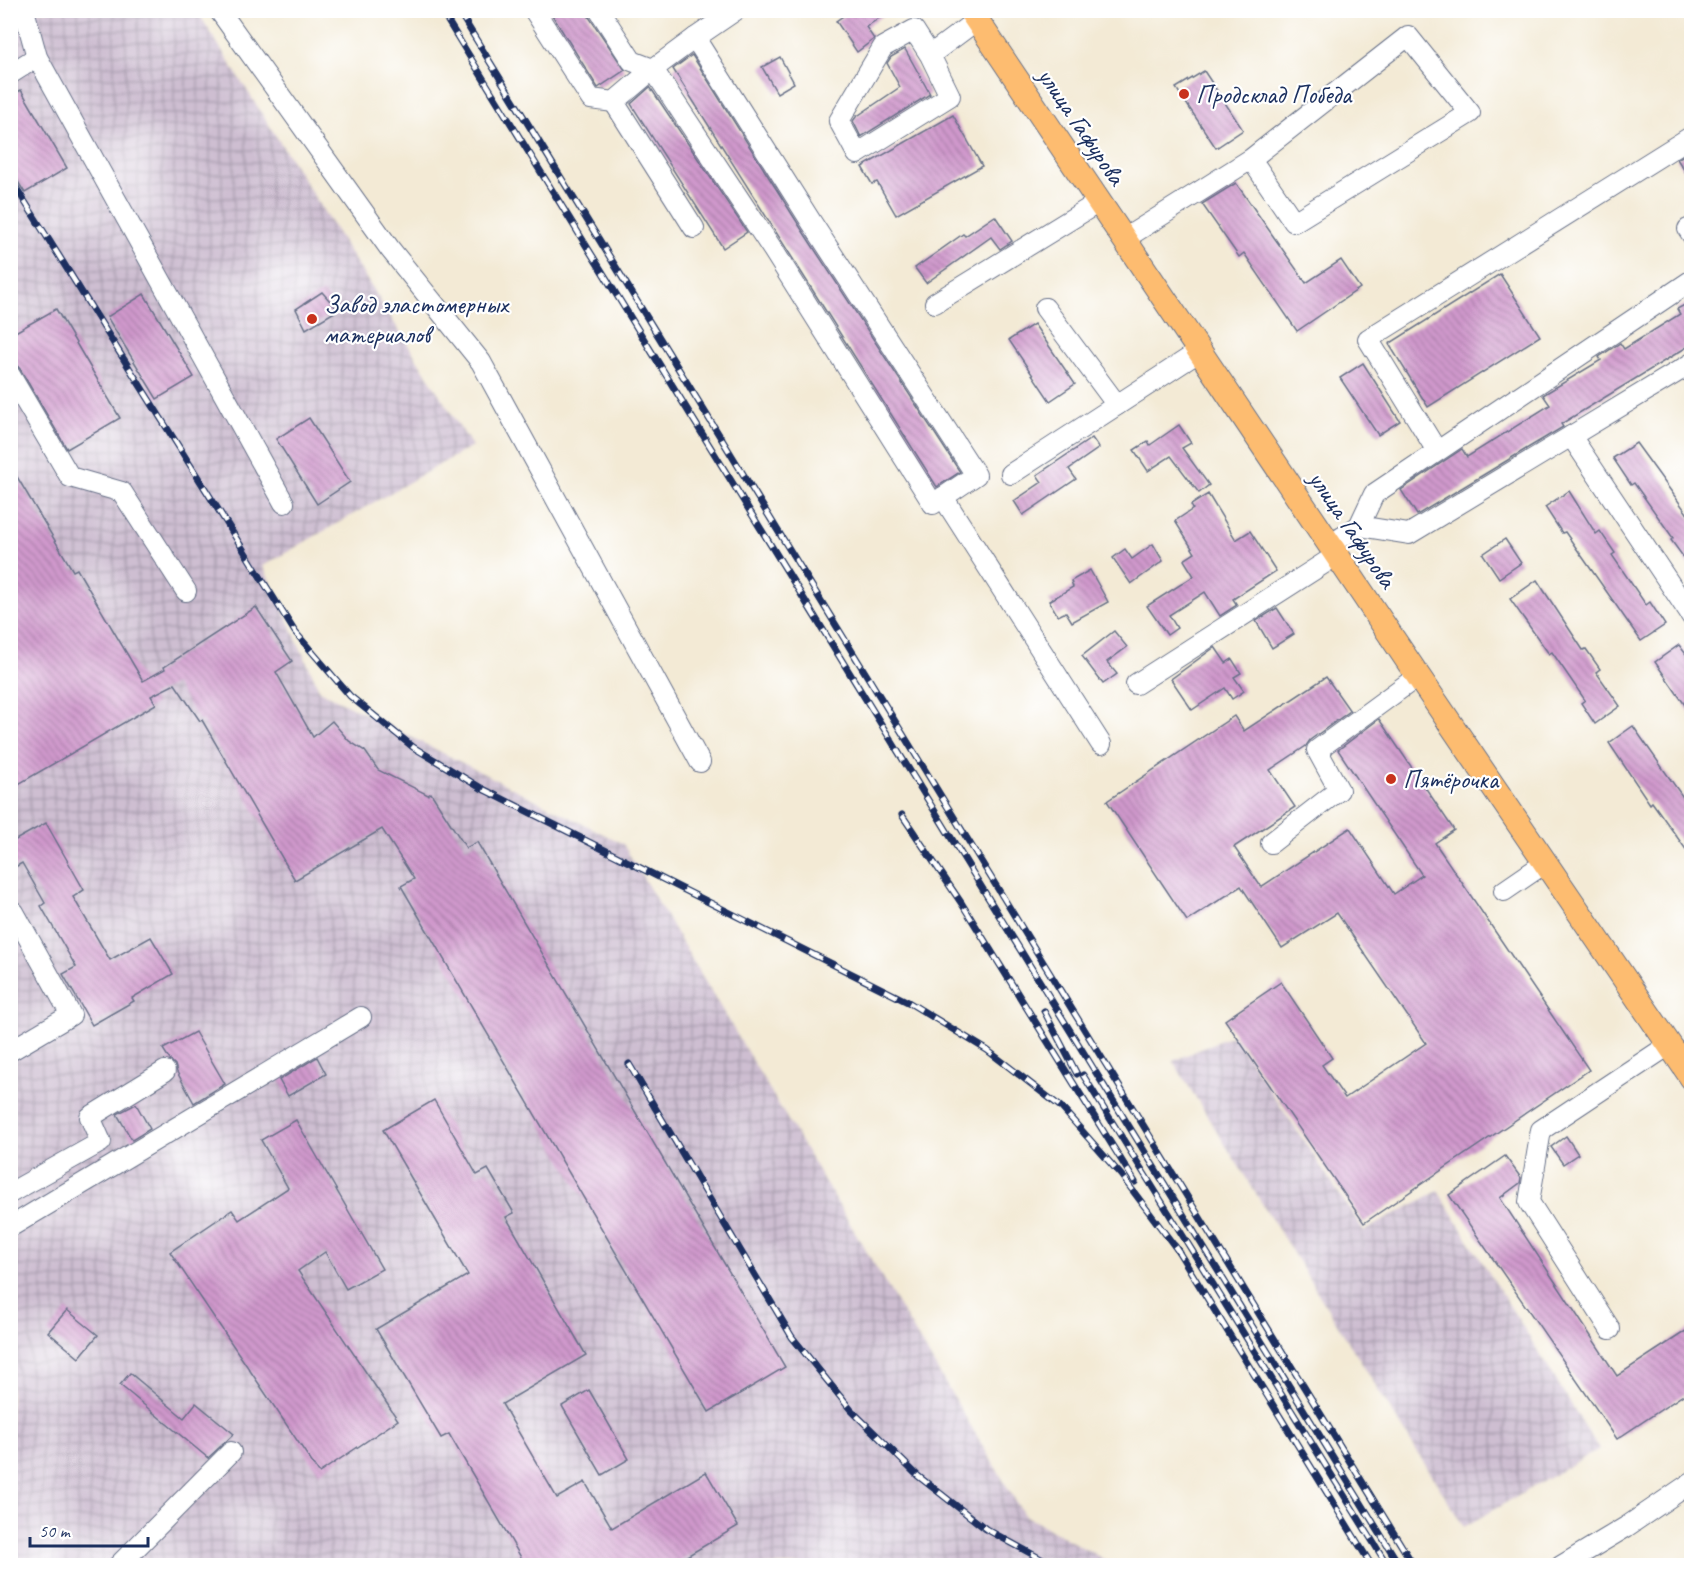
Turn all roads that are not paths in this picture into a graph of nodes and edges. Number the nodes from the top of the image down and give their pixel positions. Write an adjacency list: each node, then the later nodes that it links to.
1 (24, 10): 9 (street)
2 (219, 10): 37 (street)
3 (534, 10): 12 (street)
4 (599, 10): 10 (street)
5 (736, 10): 7 (street)
6 (974, 15): 8 (street); 15 (main road, улица Гафурова)
7 (695, 38): 10 (street); 28 (street)
8 (930, 54): 8 (street)
9 (37, 57): 11 (street); 29 (street)
10 (653, 69): 12 (street); 28 (street)
11 (10, 74)
12 (614, 102): 16 (street)
13 (1692, 136): 26 (street)
14 (1251, 159): 14 (street); 17 (street)
15 (1100, 202): 17 (main road, улица Гафурова); 19 (street)
16 (694, 228)
17 (1124, 239): 21 (main road, улица Гафурова)
18 (1692, 280): 26 (street)
19 (935, 303)
20 (1045, 308): 24 (street)
21 (1200, 351): 24 (street); 31 (main road, улица Гафурова)
22 (1692, 363): 25 (street)
23 (10, 375): 32 (street)
24 (1118, 405): 27 (street)
25 (1570, 436): 30 (street); 33 (street)
26 (1437, 451): 30 (street)
27 (1011, 474)
28 (943, 497): 36 (street)
29 (285, 503)
30 (1359, 526): 31 (street)
31 (1333, 550): 34 (main road, улица Гафурова); 35 (street)
32 (186, 591)
33 (1692, 617)
34 (1418, 676): 38 (street); 39 (main road, улица Гафурова)
35 (1136, 684)
36 (1101, 744)
37 (700, 762)
38 (1271, 843)
39 (1545, 863): 40 (street); 43 (main road, улица Гафурова)
40 (1504, 891)
41 (14, 912): 44 (street)
42 (361, 1017): 48 (street)
43 (1669, 1044): 46 (main road, улица Гафурова); 49 (street)
44 (10, 1051)
45 (165, 1071): 47 (street)
46 (1692, 1078)
47 (10, 1193)
48 (10, 1227)
49 (1610, 1329)
50 (231, 1452): 52 (street)
51 (1692, 1482): 53 (street)
52 (118, 1566)
53 (1561, 1566)

